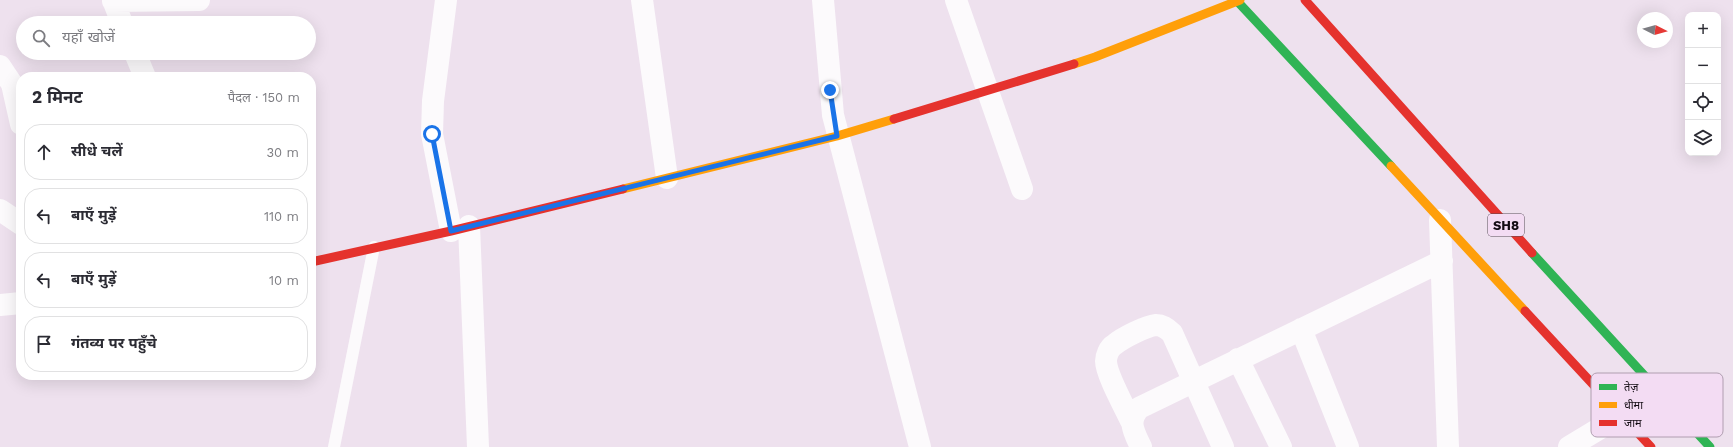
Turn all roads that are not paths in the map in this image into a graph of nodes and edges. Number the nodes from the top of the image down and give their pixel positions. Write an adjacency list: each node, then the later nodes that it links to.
1 (113, 0): 2 (street); 9 (street)
2 (199, 0)
3 (446, 0): 21 (street)
4 (642, 0): 16 (street)
5 (823, 0): 15 (street)
6 (956, 0): 13 (street)
7 (1305, 0): 29 (street, SH8)
8 (1239, 1): 13 (street); 19 (street)
9 (119, 16)
10 (138, 60): 12 (street)
11 (0, 66): 14 (street)
12 (143, 72)
13 (988, 91): 15 (street); 17 (street)
14 (16, 102)
15 (837, 136): 16 (street); 38 (street)
16 (667, 178): 21 (street)
17 (1022, 189)
18 (0, 210): 20 (street)
19 (1440, 220): 24 (street); 31 (street)
20 (16, 221)
21 (460, 228): 22 (street); 37 (street)
22 (374, 247): 23 (street); 36 (lane)
23 (316, 261)
24 (1442, 261): 27 (street); 45 (street)
25 (16, 303): 26 (street)
26 (0, 305)
27 (1301, 329): 28 (street); 44 (street)
28 (1238, 359): 30 (street); 41 (street)
29 (1642, 373)
30 (1194, 380): 32 (street); 32 (street); 40 (street)
31 (1591, 382)
32 (1131, 421): 39 (street)
33 (1591, 434): 46 (street)
34 (1643, 437): 47 (street)
35 (1701, 437): 48 (street, SH8)
36 (334, 447)
37 (478, 447)
38 (920, 447)
39 (1141, 447)
40 (1223, 447)
41 (1281, 447)
42 (1287, 447): 43 (street)
43 (1296, 447)
44 (1348, 447)
45 (1448, 447)
46 (1569, 447)
47 (1652, 447)
48 (1710, 447)

